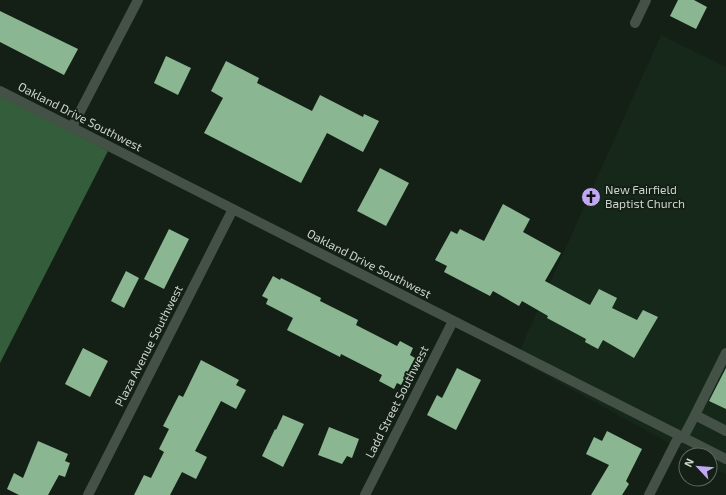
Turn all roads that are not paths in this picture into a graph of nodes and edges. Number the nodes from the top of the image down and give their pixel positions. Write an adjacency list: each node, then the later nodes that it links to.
1 (138, 0): 5 (street)
2 (646, 0): 3 (street)
3 (635, 23)
4 (0, 91): 5 (street, Oakland Drive Southwest)
5 (72, 127): 6 (street, Oakland Drive Southwest)
6 (234, 210): 7 (street, Oakland Drive Southwest); 13 (street, Plaza Avenue Southwest)
7 (453, 321): 11 (street, Oakland Drive Southwest); 14 (street, Ladd Street Southwest)
8 (726, 353): 9 (street)
9 (695, 415): 10 (street); 11 (street)
10 (726, 431)
11 (681, 437): 12 (street, Oakland Drive Southwest); 15 (street)
12 (726, 459)
13 (88, 495)
14 (365, 495)
15 (649, 495)

